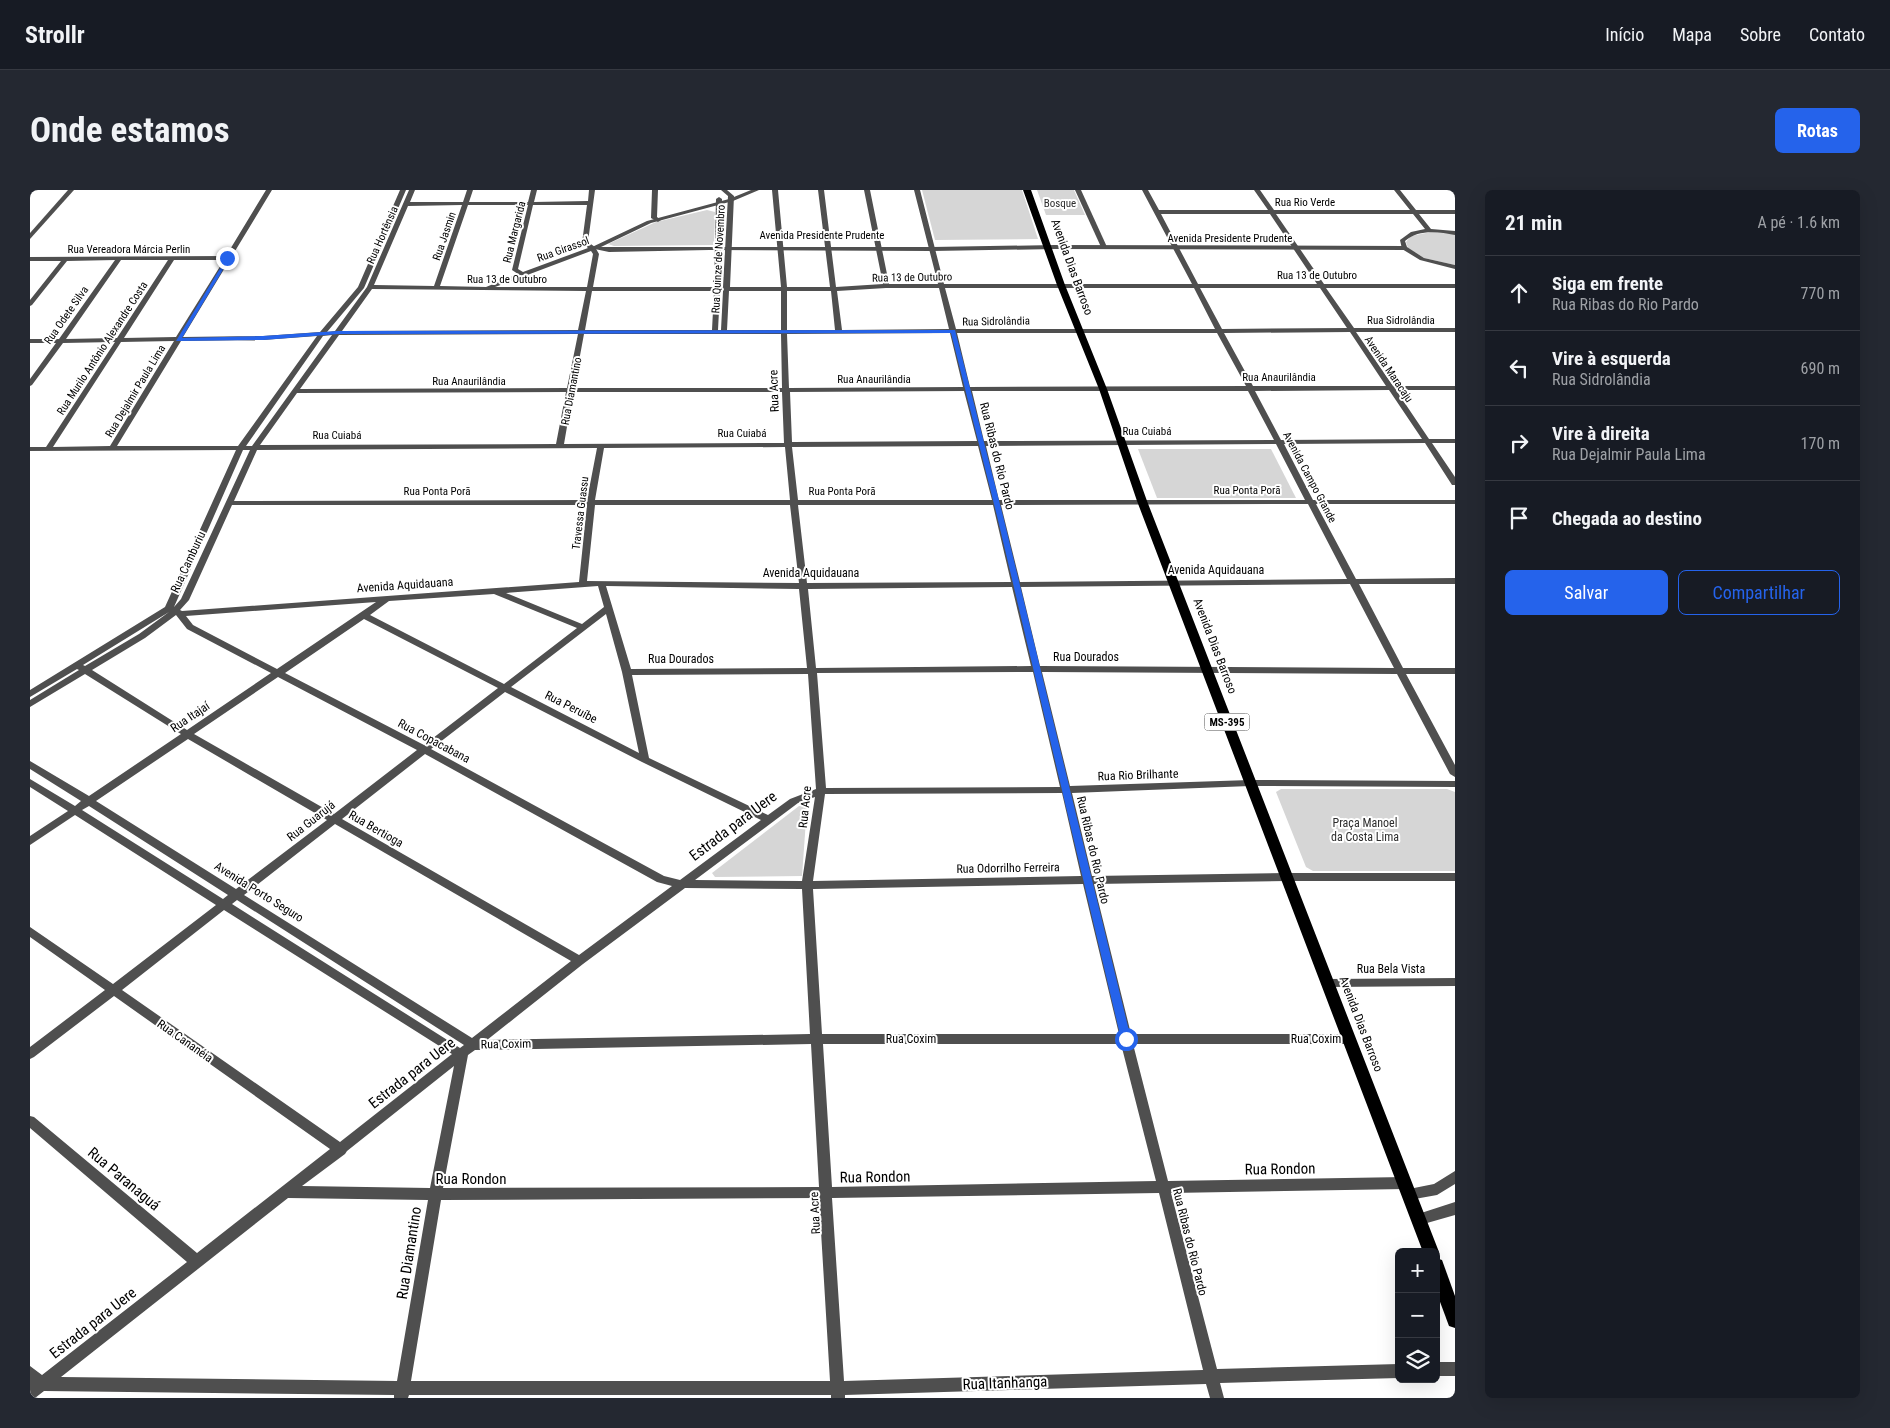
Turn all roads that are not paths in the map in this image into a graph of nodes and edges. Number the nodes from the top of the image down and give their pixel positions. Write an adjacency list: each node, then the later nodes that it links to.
1 (71, 190): 34 (street)
2 (269, 190): 47 (street, Rua Dejalmir Paula Lima)
3 (403, 190): 80 (street, Rua Camburiu)
4 (412, 190): 25 (street, Rua Hortênsia)
5 (470, 190): 26 (street, Rua Jasmin)
6 (534, 190): 23 (street, Rua Margarida)
7 (592, 190): 24 (street)
8 (655, 190): 31 (street)
9 (724, 190): 21 (street, Rua Quinze de Novembro)
10 (745, 190): 21 (street, Rua Girassol)
11 (756, 190): 21 (street, Rua Girassol)
12 (775, 190): 38 (street, Rua Acre)
13 (821, 190): 39 (street)
14 (867, 190): 40 (street)
15 (917, 190): 41 (street, Rua Ribas do Rio Pardo)
16 (1027, 190): 35 (main road, Avenida Dias Barroso / MS-395)
17 (1078, 190): 42 (street)
18 (1145, 190): 27 (street, Avenida Campo Grande)
19 (1257, 190): 28 (street, Avenida Maracaju)
20 (1397, 190): 29 (street)
21 (731, 198): 22 (street, Rua Girassol); 37 (street, Rua Quinze de Novembro)
22 (719, 201): 31 (street, Rua Girassol); 36 (street, Rua Quinze de Novembro)
23 (531, 203): 24 (street); 26 (street); 53 (street, Rua Margarida)
24 (589, 203): 43 (street, Rua Diamantino)
25 (406, 204): 26 (street); 60 (street, Rua Hortênsia)
26 (465, 204): 61 (street, Rua Jasmin)
27 (1156, 212): 28 (street, Rua Rio Verde); 44 (street, Avenida Campo Grande)
28 (1271, 212): 29 (street, Rua Rio Verde); 45 (street, Avenida Maracaju)
29 (1414, 212): 30 (street, Rua Rio Verde); 32 (street)
30 (1455, 212)
31 (654, 220): 43 (street, Rua Girassol)
32 (1430, 231): 33 (street); 46 (street)
33 (1455, 233)
34 (30, 237)
35 (1051, 246): 41 (street, Avenida Presidente Prudente); 42 (street, Avenida Presidente Prudente); 58 (main road, Avenida Dias Barroso / MS-395)
36 (720, 247): 37 (street, Avenida Presidente Prudente); 43 (street, Avenida Presidente Prudente); 64 (street, Rua Quinze de Novembro)
37 (727, 247): 38 (street, Avenida Presidente Prudente); 65 (street, Rua Quinze de Novembro)
38 (780, 247): 39 (street, Avenida Presidente Prudente); 66 (street, Rua Acre)
39 (830, 247): 40 (street, Avenida Presidente Prudente); 67 (street)
40 (878, 247): 41 (street, Avenida Presidente Prudente); 56 (street)
41 (932, 247): 57 (street, Rua Ribas do Rio Pardo)
42 (1104, 247): 44 (street, Avenida Presidente Prudente)
43 (593, 248): 53 (street, Rua Girassol); 63 (street, Rua Diamantino)
44 (1175, 248): 45 (street, Avenida Presidente Prudente); 54 (street, Avenida Campo Grande)
45 (1295, 248): 46 (street, Avenida Presidente Prudente); 55 (street, Avenida Maracaju)
46 (1404, 248): 52 (street)
47 (227, 258): 51 (street, Rua Vereadora Márcia Perlin); 82 (street, Rua Dejalmir Paula Lima)
48 (30, 259): 49 (street, Rua Vereadora Márcia Perlin)
49 (65, 259): 50 (street, Rua Vereadora Márcia Perlin); 68 (street)
50 (119, 259): 51 (street, Rua Vereadora Márcia Perlin); 83 (street, Rua Odete Silva)
51 (172, 259): 81 (street, Rua Murilo Antônio Alexandre Costa)
52 (1455, 267)
53 (522, 274): 62 (street, Rua Girassol)
54 (1194, 285): 55 (street, Rua 13 de Outubro); 58 (street, Rua 13 de Outubro); 71 (street, Avenida Campo Grande)
55 (1319, 285): 59 (street, Rua 13 de Outubro); 72 (street, Avenida Maracaju)
56 (886, 286): 57 (street, Rua 13 de Outubro); 67 (street, Rua 13 de Outubro)
57 (942, 286): 58 (street, Rua 13 de Outubro); 78 (street, Rua Ribas do Rio Pardo)
58 (1061, 286): 69 (main road, Avenida Dias Barroso / MS-395)
59 (1455, 286)
60 (370, 287): 61 (street, Rua 13 de Outubro); 79 (street, Rua Hortênsia)
61 (436, 288): 62 (street, Rua 13 de Outubro)
62 (482, 289): 63 (street, Rua 13 de Outubro)
63 (589, 289): 64 (street, Rua 13 de Outubro); 73 (street, Rua Diamantino)
64 (718, 289): 65 (street, Rua 13 de Outubro); 74 (street, Rua Quinze de Novembro)
65 (726, 289): 66 (street, Rua 13 de Outubro); 75 (street, Rua Quinze de Novembro)
66 (784, 289): 67 (street, Rua 13 de Outubro); 76 (street, Rua Acre)
67 (834, 289): 77 (street)
68 (30, 304)
69 (1078, 330): 71 (street, Rua Sidrolândia); 78 (street, Rua Sidrolândia); 88 (main road, Avenida Dias Barroso / MS-395)
70 (1455, 330): 72 (street, Rua Sidrolândia)
71 (1219, 331): 72 (street, Rua Sidrolândia); 89 (street, Avenida Campo Grande)
72 (1351, 331): 86 (street, Avenida Maracaju)
73 (582, 332): 74 (street, Rua Sidrolândia); 79 (street, Rua Sidrolândia); 93 (street, Rua Diamantino)
74 (715, 332): 75 (street, Rua Sidrolândia)
75 (724, 332): 76 (street, Rua Sidrolândia)
76 (784, 332): 77 (street, Rua Sidrolândia); 92 (street, Rua Acre)
77 (838, 332): 78 (street, Rua Sidrolândia)
78 (953, 332): 90 (street, Rua Ribas do Rio Pardo)
79 (338, 333): 80 (street, Rua Sidrolândia); 91 (street, Rua Hortênsia)
80 (321, 335): 82 (street, Rua Sidrolândia); 102 (street, Rua Camburiu)
81 (119, 340): 82 (street, Rua Sidrolândia); 83 (street, Rua Sidrolândia); 105 (street, Rua Murilo Antônio Alexandre Costa)
82 (178, 340): 106 (street, Rua Dejalmir Paula Lima)
83 (61, 341): 84 (street, Rua Sidrolândia); 85 (street, Rua Odete Silva)
84 (30, 342)
85 (30, 384)
86 (1390, 388): 87 (street, Rua Anaurilândia); 89 (street, Rua Anaurilândia); 94 (street, Avenida Maracaju)
87 (1455, 388)
88 (1103, 389): 89 (street, Rua Anaurilândia); 90 (street, Rua Anaurilândia); 96 (main road, Avenida Dias Barroso / MS-395)
89 (1250, 389): 97 (street, Avenida Campo Grande)
90 (968, 390): 92 (street, Rua Anaurilândia); 98 (street, Rua Ribas do Rio Pardo)
91 (294, 391): 93 (street, Rua Anaurilândia); 103 (street, Rua Camburiu)
92 (786, 391): 93 (street, Rua Anaurilândia); 99 (street, Rua Acre)
93 (570, 392): 100 (street, Rua Diamantino)
94 (1427, 441): 95 (street, Rua Cuiabá); 97 (street, Rua Cuiabá); 107 (street, Avenida Maracaju)
95 (1455, 441)
96 (1122, 442): 97 (street, Rua Cuiabá); 98 (street, Rua Cuiabá); 108 (main road, Avenida Dias Barroso / MS-395)
97 (1278, 442): 112 (street, Avenida Campo Grande)
98 (981, 443): 99 (street, Rua Cuiabá); 111 (street, Rua Ribas do Rio Pardo)
99 (788, 444): 101 (street, Rua Cuiabá); 110 (street, Rua Acre)
100 (560, 445): 101 (street, Rua Cuiabá); 103 (street, Rua Cuiabá)
101 (600, 445): 109 (street, Travessa Guassu)
102 (241, 447): 103 (street, Rua Cuiabá); 106 (street, Rua Cuiabá); 115 (street, Rua Camburiu)
103 (255, 447): 114 (street, Rua Camburiu)
104 (30, 449): 105 (street, Rua Cuiabá)
105 (48, 449): 106 (street, Rua Cuiabá)
106 (112, 449)
107 (1455, 483)
108 (1142, 501): 111 (street, Rua Ponta Porã); 112 (street, Rua Ponta Porã); 118 (main road, Avenida Dias Barroso / MS-395)
109 (591, 502): 110 (street, Rua Ponta Porã); 114 (street, Rua Ponta Porã); 121 (street, Travessa Guassu)
110 (794, 502): 111 (street, Rua Ponta Porã); 123 (street, Rua Acre)
111 (996, 502): 122 (street, Rua Ribas do Rio Pardo)
112 (1310, 502): 113 (street, Rua Ponta Porã); 119 (street, Avenida Campo Grande)
113 (1455, 502)
114 (229, 503): 116 (street, Rua Camburiu)
115 (193, 555): 116 (street); 127 (street, Rua Camburiu)
116 (206, 555): 127 (street, Rua Camburiu)
117 (1455, 581): 119 (street, Avenida Aquidauana)
118 (1174, 582): 119 (street, Avenida Aquidauana); 122 (street, Avenida Aquidauana); 132 (main road, Avenida Dias Barroso / MS-395)
119 (1353, 582): 133 (street, Avenida Campo Grande)
120 (601, 583): 121 (street, Avenida Aquidauana); 123 (street, Avenida Aquidauana); 126 (street)
121 (583, 584): 124 (street, Avenida Aquidauana)
122 (1016, 584): 123 (street, Avenida Aquidauana); 131 (street, Rua Ribas do Rio Pardo)
123 (802, 586): 134 (street, Rua Acre)
124 (495, 591): 125 (street, Avenida Aquidauana); 129 (street)
125 (387, 599): 127 (street, Avenida Aquidauana); 128 (street, Rua Itajaí)
126 (608, 608): 129 (street, Rua Guarujá); 137 (street)
127 (175, 611): 130 (street, Rua Camburiu); 136 (street, Rua Copacabana)
128 (364, 615): 136 (street, Rua Itajaí); 138 (street, Rua Peruíbe)
129 (582, 627): 138 (street, Rua Guarujá)
130 (81, 668): 139 (street, Rua Camburiu); 140 (street, Rua Camburiu); 141 (street, Rua Bertioga)
131 (1036, 669): 132 (street, Rua Dourados); 134 (street, Rua Dourados); 149 (street, Rua Ribas do Rio Pardo)
132 (1207, 670): 133 (street, Rua Dourados); 147 (main road, Avenida Dias Barroso / MS-395)
133 (1399, 670): 135 (street, Rua Dourados); 145 (street, Avenida Campo Grande)
134 (812, 671): 137 (street, Rua Dourados); 150 (street, Rua Acre)
135 (1455, 671)
136 (278, 672): 141 (street, Rua Itajaí); 142 (street, Rua Copacabana)
137 (627, 672): 143 (street)
138 (504, 687): 142 (street, Rua Guarujá); 143 (street, Rua Peruíbe)
139 (30, 694)
140 (30, 704)
141 (188, 734): 151 (street, Rua Itajaí); 153 (street, Rua Bertioga)
142 (425, 750): 153 (street, Rua Guarujá); 159 (street, Rua Copacabana)
143 (645, 760): 154 (street, Rua Peruíbe)
144 (30, 764): 151 (street, Avenida Porto Seguro)
145 (1455, 774)
146 (30, 782): 152 (street)
147 (1250, 783): 148 (street, Rua Rio Brilhante); 149 (street, Rua Rio Brilhante); 156 (main road, Avenida Dias Barroso / MS-395)
148 (1455, 784)
149 (1066, 790): 150 (street, Rua Rio Brilhante); 158 (street, Rua Ribas do Rio Pardo)
150 (821, 792): 154 (street, Estrada para Uere); 160 (street, Rua Acre)
151 (87, 801): 152 (street, Rua Itajaí); 161 (street, Avenida Porto Seguro)
152 (74, 810): 155 (street, Rua Itajaí); 162 (street)
153 (334, 819): 161 (street, Rua Guarujá); 164 (street, Rua Bertioga)
154 (768, 819): 159 (street, Estrada para Uere)
155 (30, 841)
156 (1286, 876): 157 (street, Rua Odorrilho Ferreira); 158 (street, Rua Odorrilho Ferreira); 166 (main road, Avenida Dias Barroso / MS-395)
157 (1455, 877)
158 (1086, 879): 160 (street, Rua Odorrilho Ferreira); 169 (street, Rua Ribas do Rio Pardo)
159 (681, 884): 160 (street, Rua Odorrilho Ferreira); 164 (street, Estrada para Uere)
160 (807, 885): 168 (street, Rua Acre)
161 (237, 894): 162 (street, Rua Guarujá); 171 (street, Avenida Porto Seguro)
162 (223, 904): 167 (street, Rua Guarujá); 173 (street)
163 (30, 931): 167 (street, Rua Cananéia)
164 (579, 961): 171 (street, Estrada para Uere)
165 (1455, 982): 166 (street, Rua Bela Vista)
166 (1328, 983): 170 (main road, Avenida Dias Barroso / MS-395)
167 (114, 991): 172 (street, Rua Guarujá); 175 (street, Rua Cananéia)
168 (817, 1039): 169 (street, Rua Coxim); 171 (street, Rua Coxim); 180 (street, Rua Acre)
169 (1126, 1039): 170 (street, Rua Coxim); 177 (street, Rua Ribas do Rio Pardo)
170 (1349, 1039): 178 (main road, Avenida Dias Barroso / MS-395)
171 (474, 1045): 173 (street, Estrada para Uere)
172 (30, 1054)
173 (462, 1055): 175 (street, Estrada para Uere); 181 (street, Rua Diamantino)
174 (30, 1121): 185 (street, Rua Paranaguá)
175 (341, 1150): 179 (street, Estrada para Uere)
176 (1455, 1176): 178 (street, Rua Rondon)
177 (1163, 1186): 178 (street, Rua Rondon); 180 (street, Rua Rondon); 192 (street, Rua Ribas do Rio Pardo)
178 (1407, 1189): 183 (main road, Avenida Dias Barroso / MS-395)
179 (286, 1192): 181 (street, Rua Rondon); 185 (street, Estrada para Uere)
180 (826, 1194): 181 (street, Rua Rondon); 195 (street, Rua Acre)
181 (435, 1195): 194 (street, Rua Diamantino)
182 (1455, 1208): 183 (street)
183 (1420, 1219): 184 (main road, Avenida Dias Barroso / MS-395)
184 (1430, 1248)
185 (196, 1261): 193 (street, Estrada para Uere)
186 (1440, 1277): 187 (main road)
187 (1455, 1320)
188 (1440, 1369): 189 (street)
189 (1455, 1369)
190 (1395, 1371): 192 (street, Rua Itanhanga)
191 (30, 1373): 193 (street)
192 (1212, 1378): 195 (street, Rua Itanhanga); 196 (street, Rua Ribas do Rio Pardo)
193 (36, 1388): 194 (street, Rua Itanhanga)
194 (402, 1393): 195 (street, Rua Itanhanga)
195 (838, 1393)
196 (1217, 1398)

